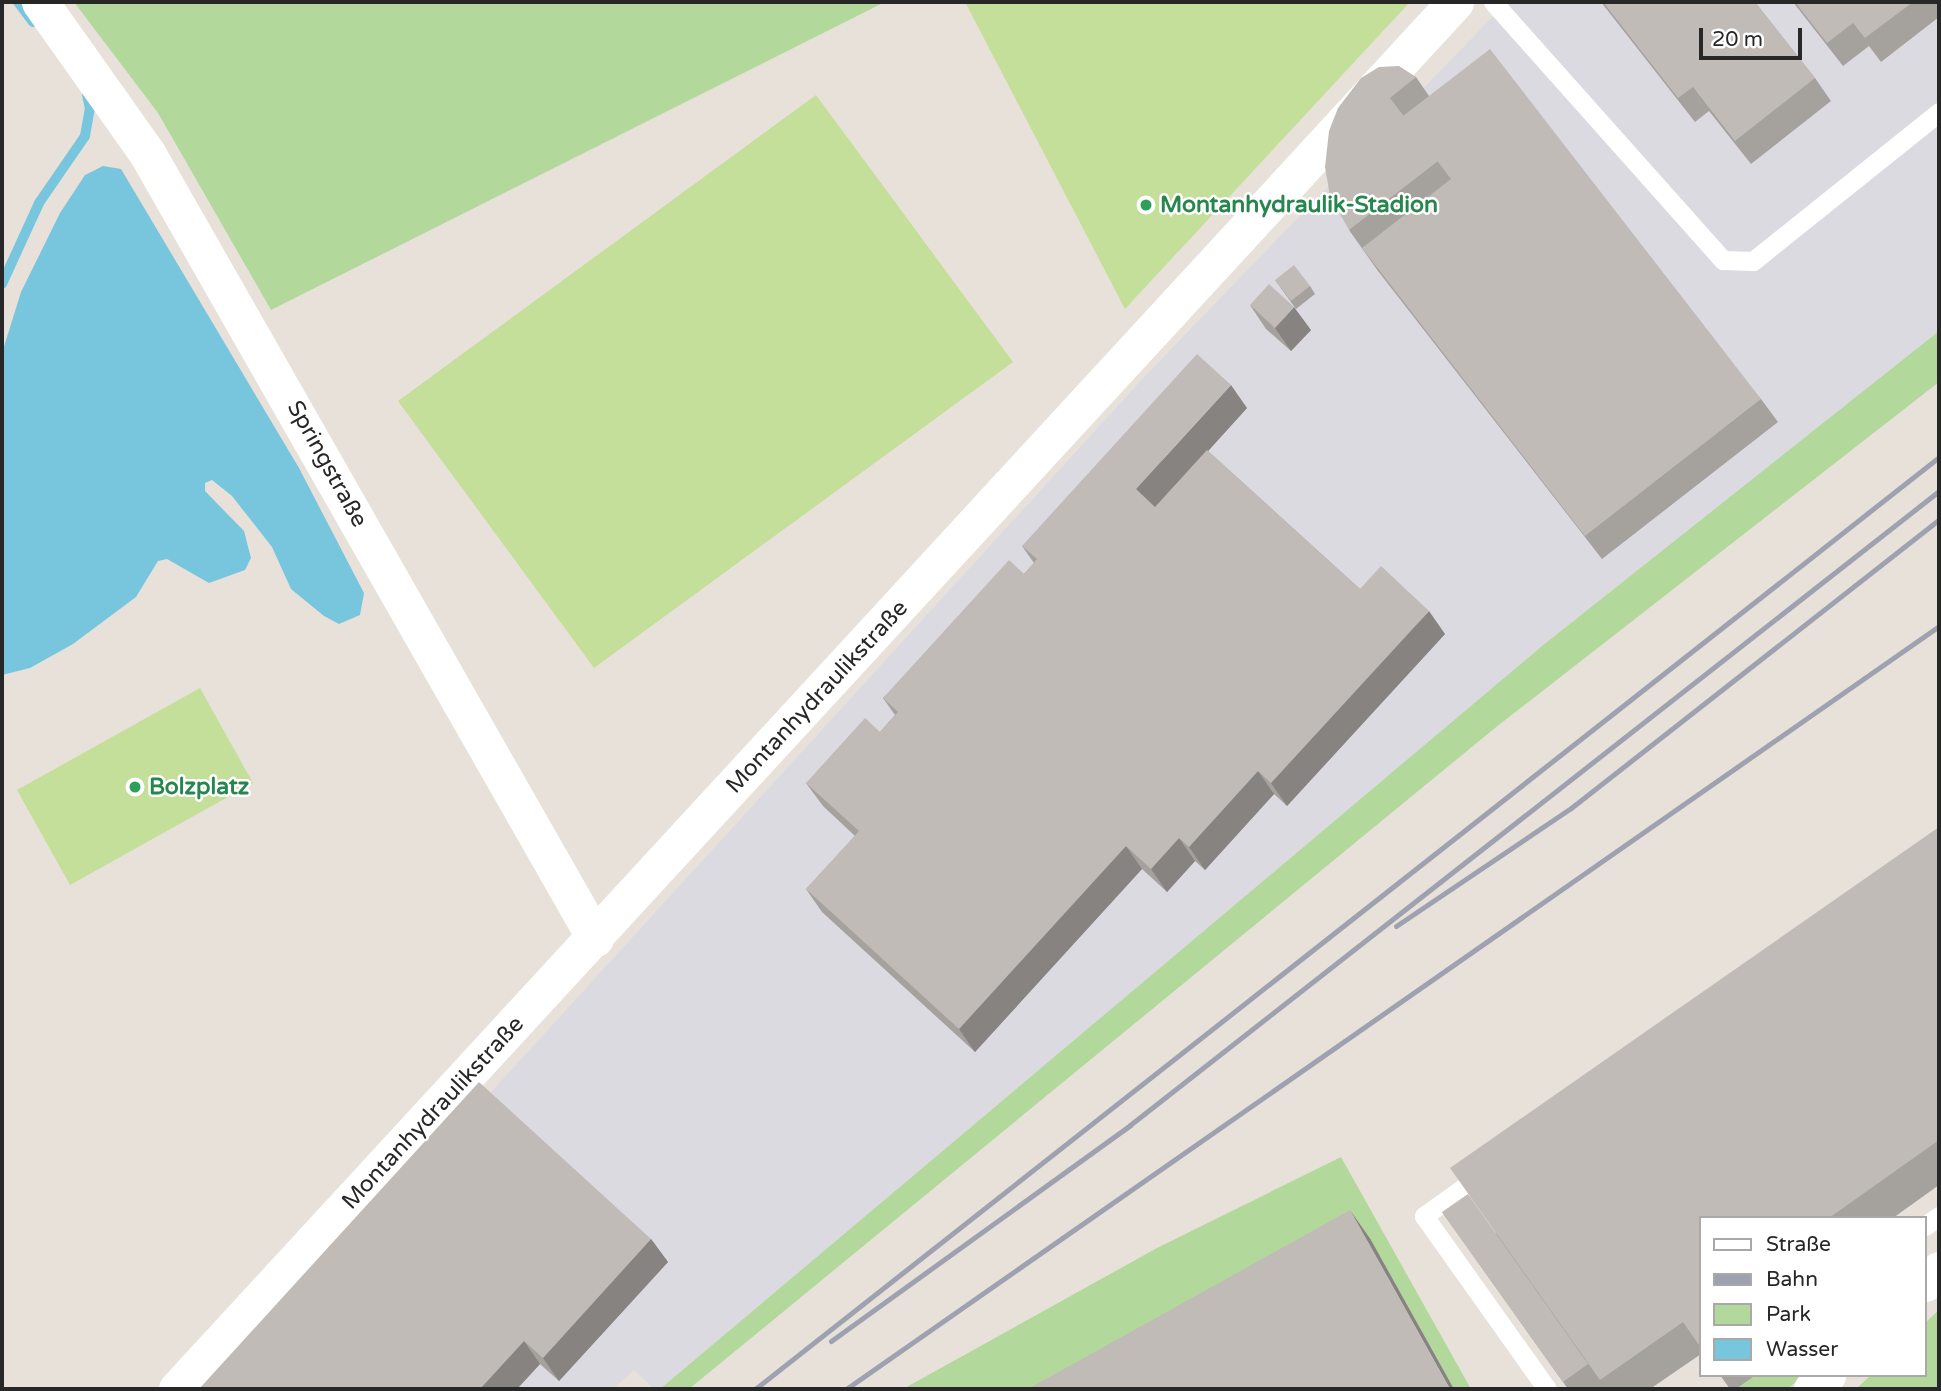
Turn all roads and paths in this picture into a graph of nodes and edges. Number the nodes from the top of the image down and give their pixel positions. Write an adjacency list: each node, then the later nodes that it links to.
1 (40, 2): 5 (street, Springstraße)
2 (1455, 2): 5 (street, Montanhydraulikstraße)
3 (1493, 2): 4 (lane)
4 (1939, 112)
5 (595, 938): 8 (street, Montanhydraulikstraße)
6 (1503, 1160): 9 (lane)
7 (1825, 1377): 10 (street)
8 (177, 1389)
9 (1547, 1389)
10 (1812, 1389)

